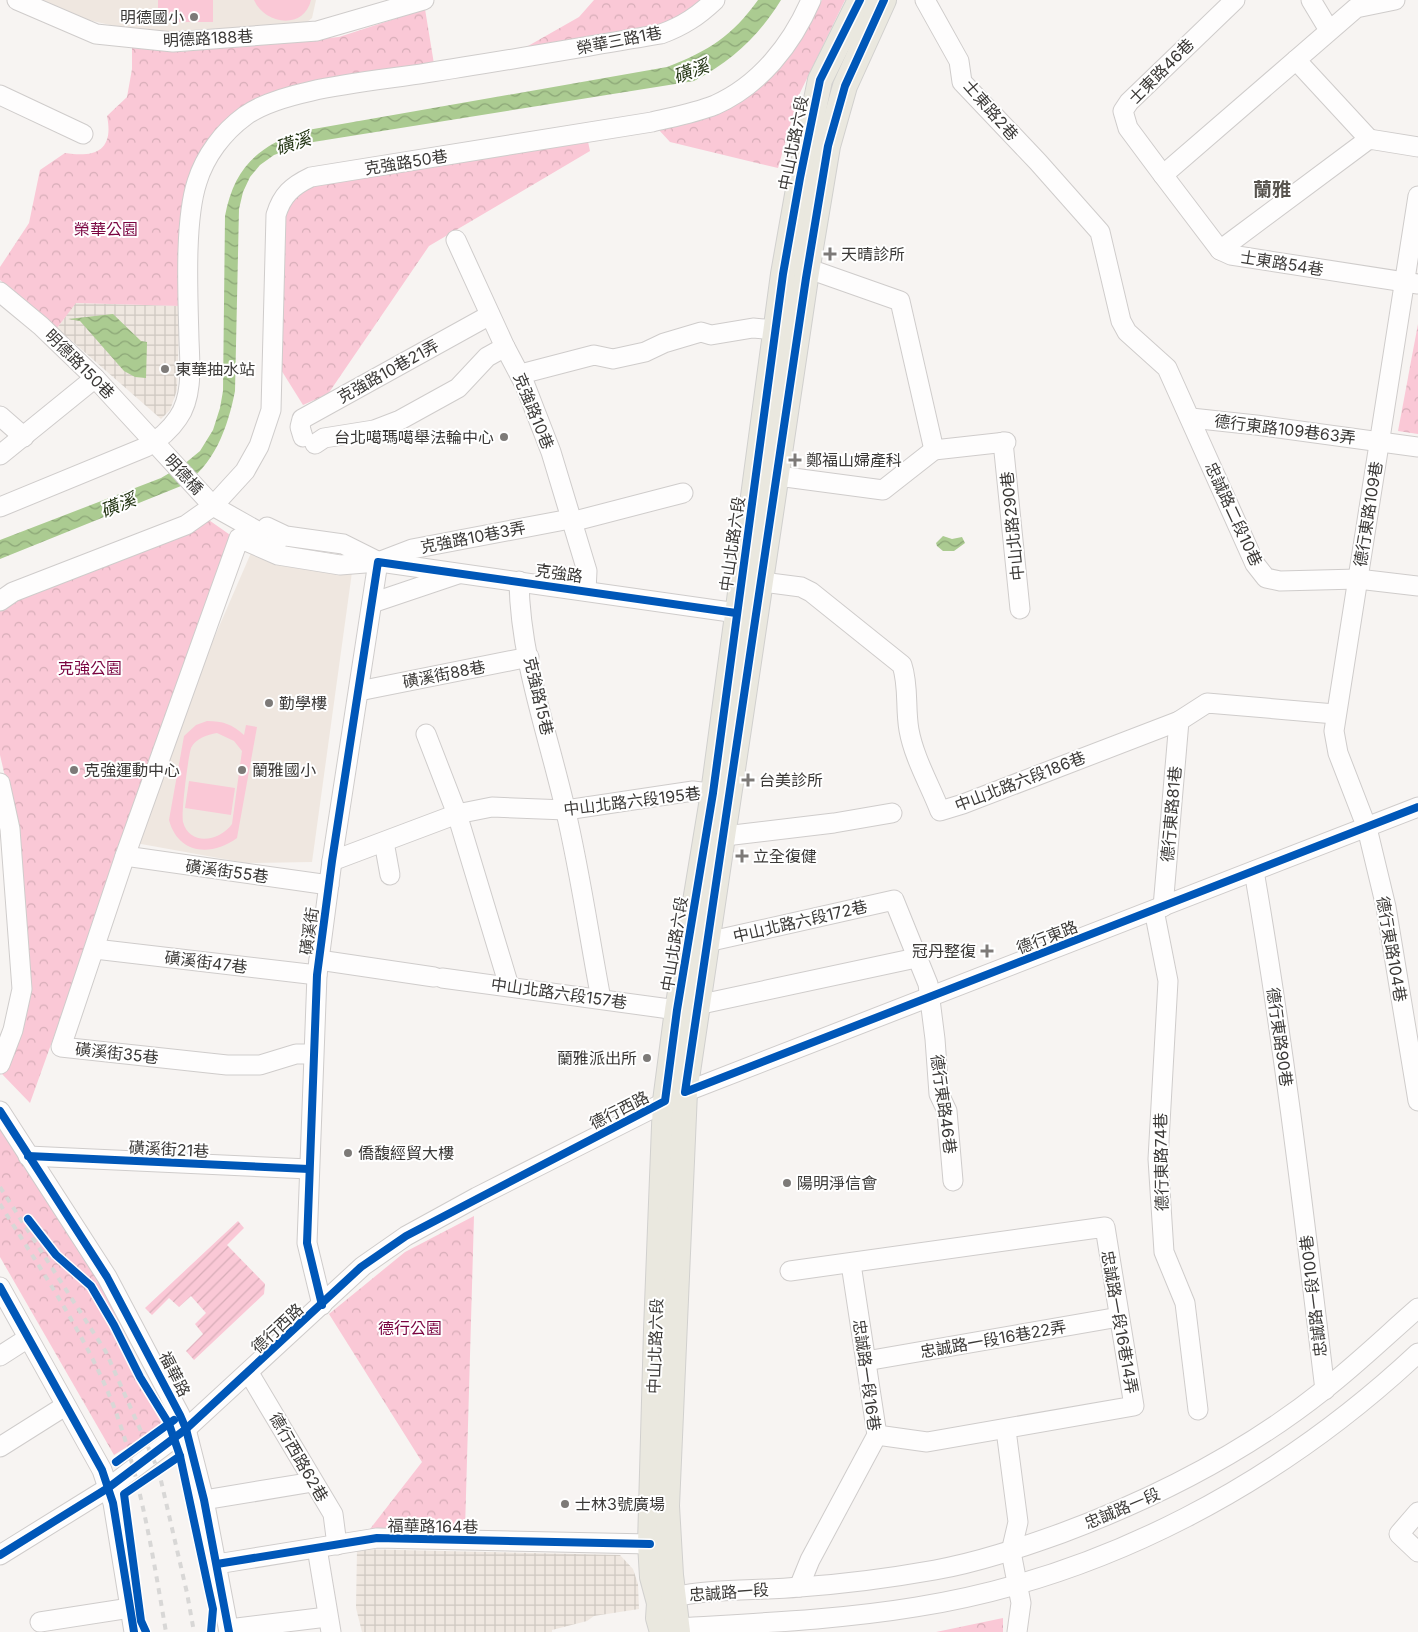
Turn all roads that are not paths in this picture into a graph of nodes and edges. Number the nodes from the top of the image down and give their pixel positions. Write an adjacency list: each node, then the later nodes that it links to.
1 (17, 0): 2 (street, 明德路188巷)
2 (424, 0)
3 (715, 0): 32 (street, 榮華三路1巷)
4 (811, 0): 39 (street, 克強路50巷)
5 (860, 0): 21 (main road, 中山北路六段)
6 (884, 0): 21 (main road, 中山北路六段)
7 (925, 0): 30 (street, 士東路2巷)
8 (1235, 0): 17 (street, 士東路46巷)
9 (1311, 0): 11 (street)
10 (1395, 0): 11 (street)
11 (1329, 30): 12 (street)
12 (1296, 60): 15 (street); 17 (street)
13 (0, 95): 14 (street)
14 (83, 134)
15 (1369, 139): 16 (street); 20 (street)
16 (1418, 147)
17 (1163, 176): 20 (street, 士東路54巷)
18 (1418, 196): 22 (street, 德行東路109巷)
19 (456, 240): 24 (street, 克強路10巷)
20 (1220, 250): 22 (street, 士東路54巷)
21 (796, 265): 25 (main road, 中山北路六段); 35 (street); 37 (main road, 中山北路六段)
22 (1411, 284): 33 (street, 德行東路109巷)
23 (0, 292): 28 (street, 明德路150巷)
24 (490, 315): 26 (street, 克強路10巷); 26 (street, 克強路10巷21弄)
25 (776, 330): 27 (street); 53 (main road, 中山北路六段)
26 (505, 347): 27 (street, 克強路10巷)
27 (521, 374): 42 (street, 克強路10巷)
28 (95, 378): 31 (street); 32 (street, 明德路150巷)
29 (0, 416): 31 (street)
30 (1191, 418): 33 (street, 德行東路109巷63弄); 45 (street, 忠誠路二段10巷)
31 (24, 437): 36 (street)
32 (155, 441): 39 (street, 明德橋); 40 (street)
33 (1380, 441): 34 (street, 德行東路109巷63弄); 45 (street, 德行東路109巷)
34 (1418, 447)
35 (934, 450): 37 (street); 52 (street, 中山北路290巷)
36 (0, 455)
37 (778, 476): 47 (main road, 中山北路六段)
38 (683, 493): 42 (street, 克強路10巷3弄)
39 (214, 506): 43 (street, 克強路); 50 (street, 克強路50巷)
40 (0, 507)
41 (241, 514): 43 (street)
42 (571, 520): 43 (street, 克強路10巷3弄); 49 (street, 克強路10巷)
43 (378, 562): 44 (street, 克強路); 51 (street, 磺溪街); 68 (street, 磺溪街35巷)
44 (463, 572): 46 (street, 克強路); 51 (street)
45 (1358, 579): 48 (street, 忠誠路二段10巷); 56 (street, 德行東路109巷)
46 (519, 581): 49 (street, 克強路); 54 (street, 克強路15巷)
47 (762, 582): 53 (main road, 中山北路六段); 57 (street, 中山北路六段186巷)
48 (1418, 586)
49 (586, 591): 53 (street, 克強路)
50 (0, 601)
51 (372, 603): 55 (street, 磺溪街)
52 (1020, 609)
53 (746, 614): 60 (main road, 中山北路六段)
54 (529, 657): 55 (street, 磺溪街88巷); 62 (street, 克強路15巷)
55 (359, 691): 69 (street, 磺溪街)
56 (1335, 714): 57 (street, 中山北路六段186巷); 65 (street, 德行東路109巷)
57 (1179, 721): 74 (street, 德行東路81巷)
58 (426, 734): 64 (street)
59 (0, 783): 85 (street)
60 (722, 794): 62 (street, 中山北路六段195巷); 66 (main road, 中山北路六段); 83 (main road, 中山北路六段)
61 (1418, 807): 65 (street, 德行東路)
62 (566, 810): 64 (street, 中山北路六段195巷); 82 (street, 克強路15巷)
63 (892, 812): 66 (street)
64 (457, 814): 67 (street, 中山北路六段195巷); 80 (street)
65 (1367, 828): 70 (street, 德行東路); 87 (street, 德行東路104巷)
66 (725, 836): 75 (main road, 中山北路六段)
67 (384, 842): 69 (street, 中山北路六段195巷); 71 (street)
68 (125, 856): 72 (street, 磺溪街55巷); 76 (street, 磺溪街35巷)
69 (332, 861): 72 (street, 磺溪街)
70 (1254, 871): 74 (street, 德行東路); 92 (street, 德行東路90巷)
71 (390, 875)
72 (329, 885): 78 (street, 磺溪街)
73 (894, 900): 75 (street, 中山北路六段172巷); 77 (street, 德行東路46巷)
74 (1159, 909): 81 (street, 德行東路); 106 (street, 德行東路74巷)
75 (707, 942): 83 (main road, 中山北路六段)
76 (95, 949): 78 (street, 磺溪街47巷); 84 (street, 磺溪街35巷)
77 (916, 958): 81 (street, 德行東路46巷); 83 (street)
78 (318, 967): 79 (street, 磺溪街47巷); 84 (street, 磺溪街)
79 (438, 977): 80 (street, 中山北路六段157巷)
80 (509, 986): 82 (street, 中山北路六段157巷)
81 (930, 997): 86 (street, 德行東路); 91 (street, 德行東路46巷)
82 (601, 999): 83 (street, 中山北路六段157巷)
83 (687, 1008): 86 (main road, 中山北路六段)
84 (313, 1054): 90 (street, 磺溪街)
85 (0, 1064)
86 (675, 1097): 96 (street, 德行西路); 115 (main road, 中山北路六段); 124 (main road, 中山北路六段)
87 (1418, 1101)
88 (0, 1111): 89 (street, 福華路)
89 (28, 1156): 90 (street, 磺溪街21巷); 107 (street, 福華路)
90 (309, 1169): 96 (street, 磺溪街)
91 (953, 1181)
92 (1302, 1202): 104 (street, 忠誠路一段100巷)
93 (851, 1264): 94 (street); 98 (street, 忠誠路一段16巷14弄); 102 (street, 忠誠路一段16巷)
94 (790, 1271)
95 (3, 1293): 99 (street)
96 (322, 1305): 103 (street, 德行西路)
97 (1418, 1308): 104 (street, 忠誠路一段)
98 (1119, 1317): 102 (street, 忠誠路一段16巷22弄); 108 (street, 忠誠路一段16巷14弄)
99 (28, 1338): 101 (street); 105 (street)
100 (1418, 1353): 122 (street, 忠誠路一段)
101 (0, 1356)
102 (866, 1361): 109 (street, 忠誠路一段16巷)
103 (249, 1373): 107 (street, 德行西路); 111 (street, 德行西路62巷)
104 (1325, 1390): 119 (street, 忠誠路一段)
105 (65, 1406): 110 (street); 112 (street)
106 (1198, 1410)
107 (186, 1429): 112 (street, 德行西路); 113 (street, 福華路)
108 (1006, 1430): 109 (street, 忠誠路一段16巷14弄); 119 (street)
109 (878, 1435): 123 (street, 忠誠路一段16巷)
110 (0, 1447)
111 (313, 1482): 113 (street); 116 (street, 德行西路62巷)
112 (108, 1488): 118 (street, 德行西路); 125 (street)
113 (204, 1500): 121 (street, 福華路)
114 (1418, 1512): 120 (street)
115 (650, 1544): 116 (street, 福華路164巷); 128 (main road, 中山北路六段)
116 (337, 1545): 117 (street, 福華路164巷)
117 (317, 1548): 121 (street, 福華路164巷); 127 (street)
118 (1, 1551)
119 (1011, 1552): 122 (street); 123 (street, 忠誠路一段)
120 (1418, 1552)
121 (217, 1564): 129 (street, 福華路)
122 (1016, 1586): 128 (street, 忠誠路一段); 131 (street)
123 (799, 1587): 124 (street, 忠誠路一段)
124 (673, 1597): 128 (main road, 中山北路六段)
125 (130, 1608): 126 (street); 130 (street)
126 (40, 1622)
127 (329, 1625): 129 (street)
128 (666, 1628)
129 (229, 1631)
130 (134, 1632)
131 (1017, 1632)

